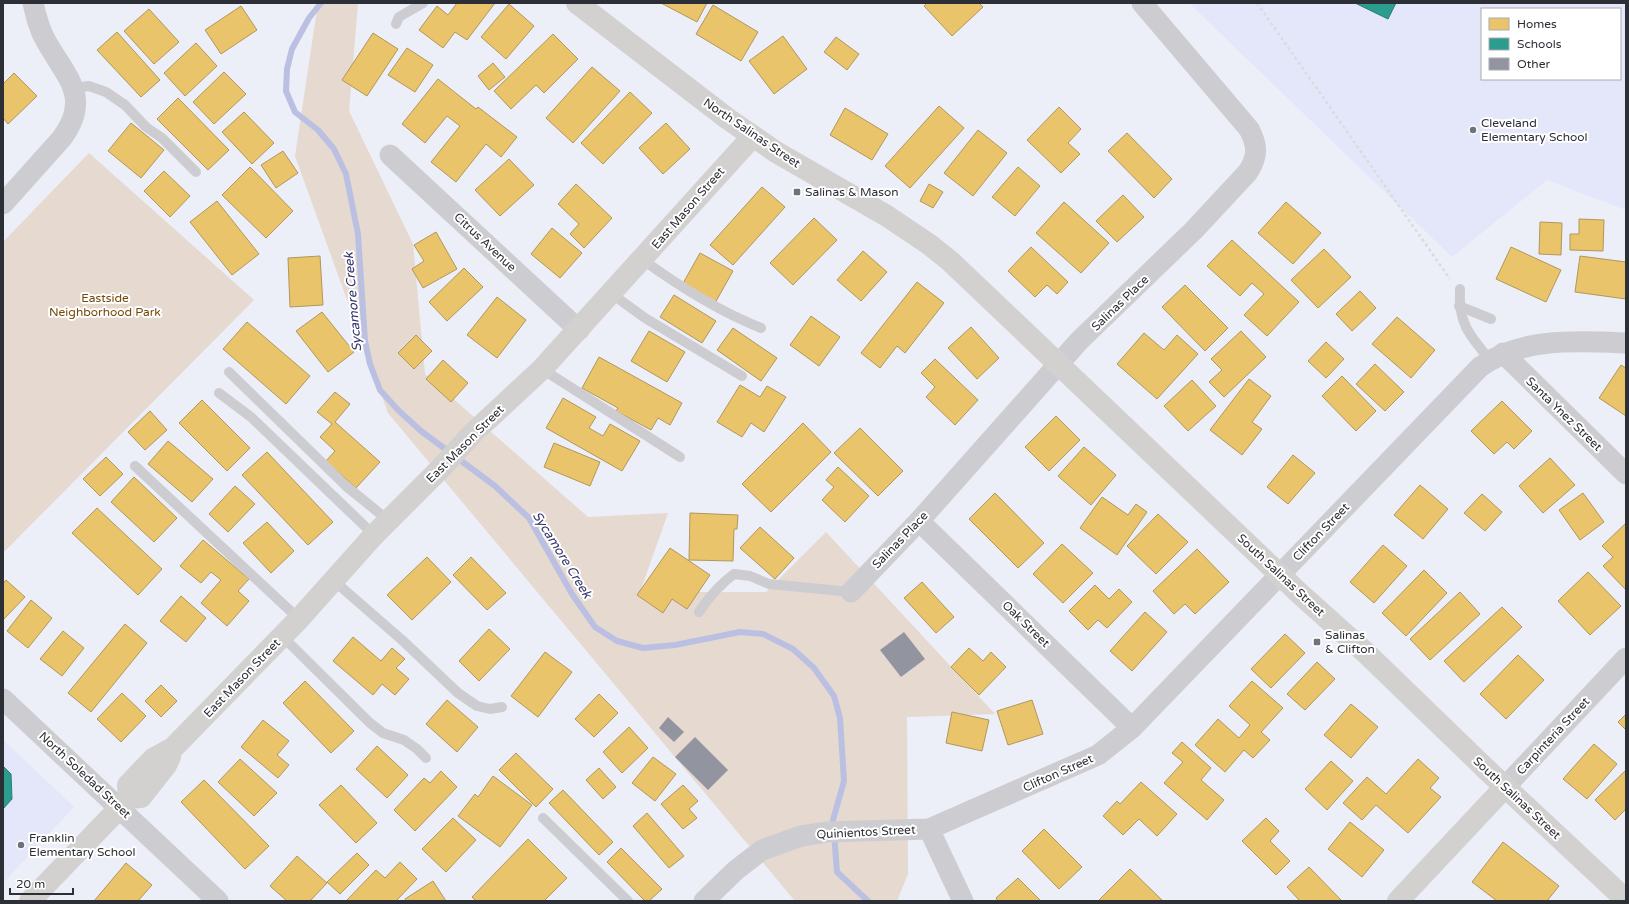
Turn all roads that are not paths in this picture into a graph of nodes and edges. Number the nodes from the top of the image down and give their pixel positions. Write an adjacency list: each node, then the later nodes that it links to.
1 (33, 3): 6 (street)
2 (423, 3): 5 (lane)
3 (577, 3): 7 (main road, North Salinas Street)
4 (1142, 3): 20 (street, Salinas Place)
5 (396, 24)
6 (74, 88): 9 (lane); 10 (street)
7 (754, 136): 11 (main road, East Mason Street); 20 (main road, North Salinas Street)
8 (390, 155): 17 (street, Citrus Avenue)
9 (196, 172)
10 (3, 204)
11 (643, 260): 13 (main road, East Mason Street); 16 (lane)
12 (1460, 289): 14 (lane)
13 (612, 294): 17 (main road, East Mason Street); 23 (lane)
14 (1459, 306): 15 (lane); 19 (lane)
15 (1491, 319)
16 (761, 328)
17 (579, 330): 21 (main road, East Mason Street)
18 (1626, 343): 19 (street, Clifton Street)
19 (1497, 356): 27 (street, Santa Ynez Street); 30 (street, Clifton Street)
20 (1059, 365): 28 (street, Salinas Place); 30 (main road, South Salinas Street)
21 (542, 369): 25 (lane); 29 (main road, East Mason Street)
22 (229, 372): 29 (lane)
23 (742, 376)
24 (219, 392): 29 (lane)
25 (680, 457)
26 (135, 466): 34 (lane)
27 (1626, 474)
28 (919, 521): 32 (street, Salinas Place); 39 (street, Oak Street)
29 (382, 528): 31 (main road, East Mason Street)
30 (1280, 575): 39 (street, Clifton Street); 41 (main road, South Salinas Street)
31 (333, 580): 34 (main road, East Mason Street); 38 (lane)
32 (851, 592): 33 (lane)
33 (699, 612)
34 (299, 619): 35 (main road, East Mason Street)
35 (282, 636): 40 (lane); 42 (main road, East Mason Street)
36 (1626, 658): 41 (street, Carpinteria Street)
37 (3, 698): 42 (street, North Soledad Street)
38 (502, 708)
39 (1132, 728): 44 (street, Clifton Street)
40 (426, 758)
41 (1505, 787): 45 (main road, South Salinas Street); 51 (main road, Carpinteria Street)
42 (124, 802): 46 (main road, East Mason Street); 47 (street, North Soledad Street)
43 (543, 818): 48 (lane)
44 (929, 829): 49 (street, Quinientos Street); 50 (street)
45 (1626, 900)
46 (30, 901)
47 (218, 901)
48 (628, 901)
49 (704, 901)
50 (963, 901)
51 (1398, 901)

